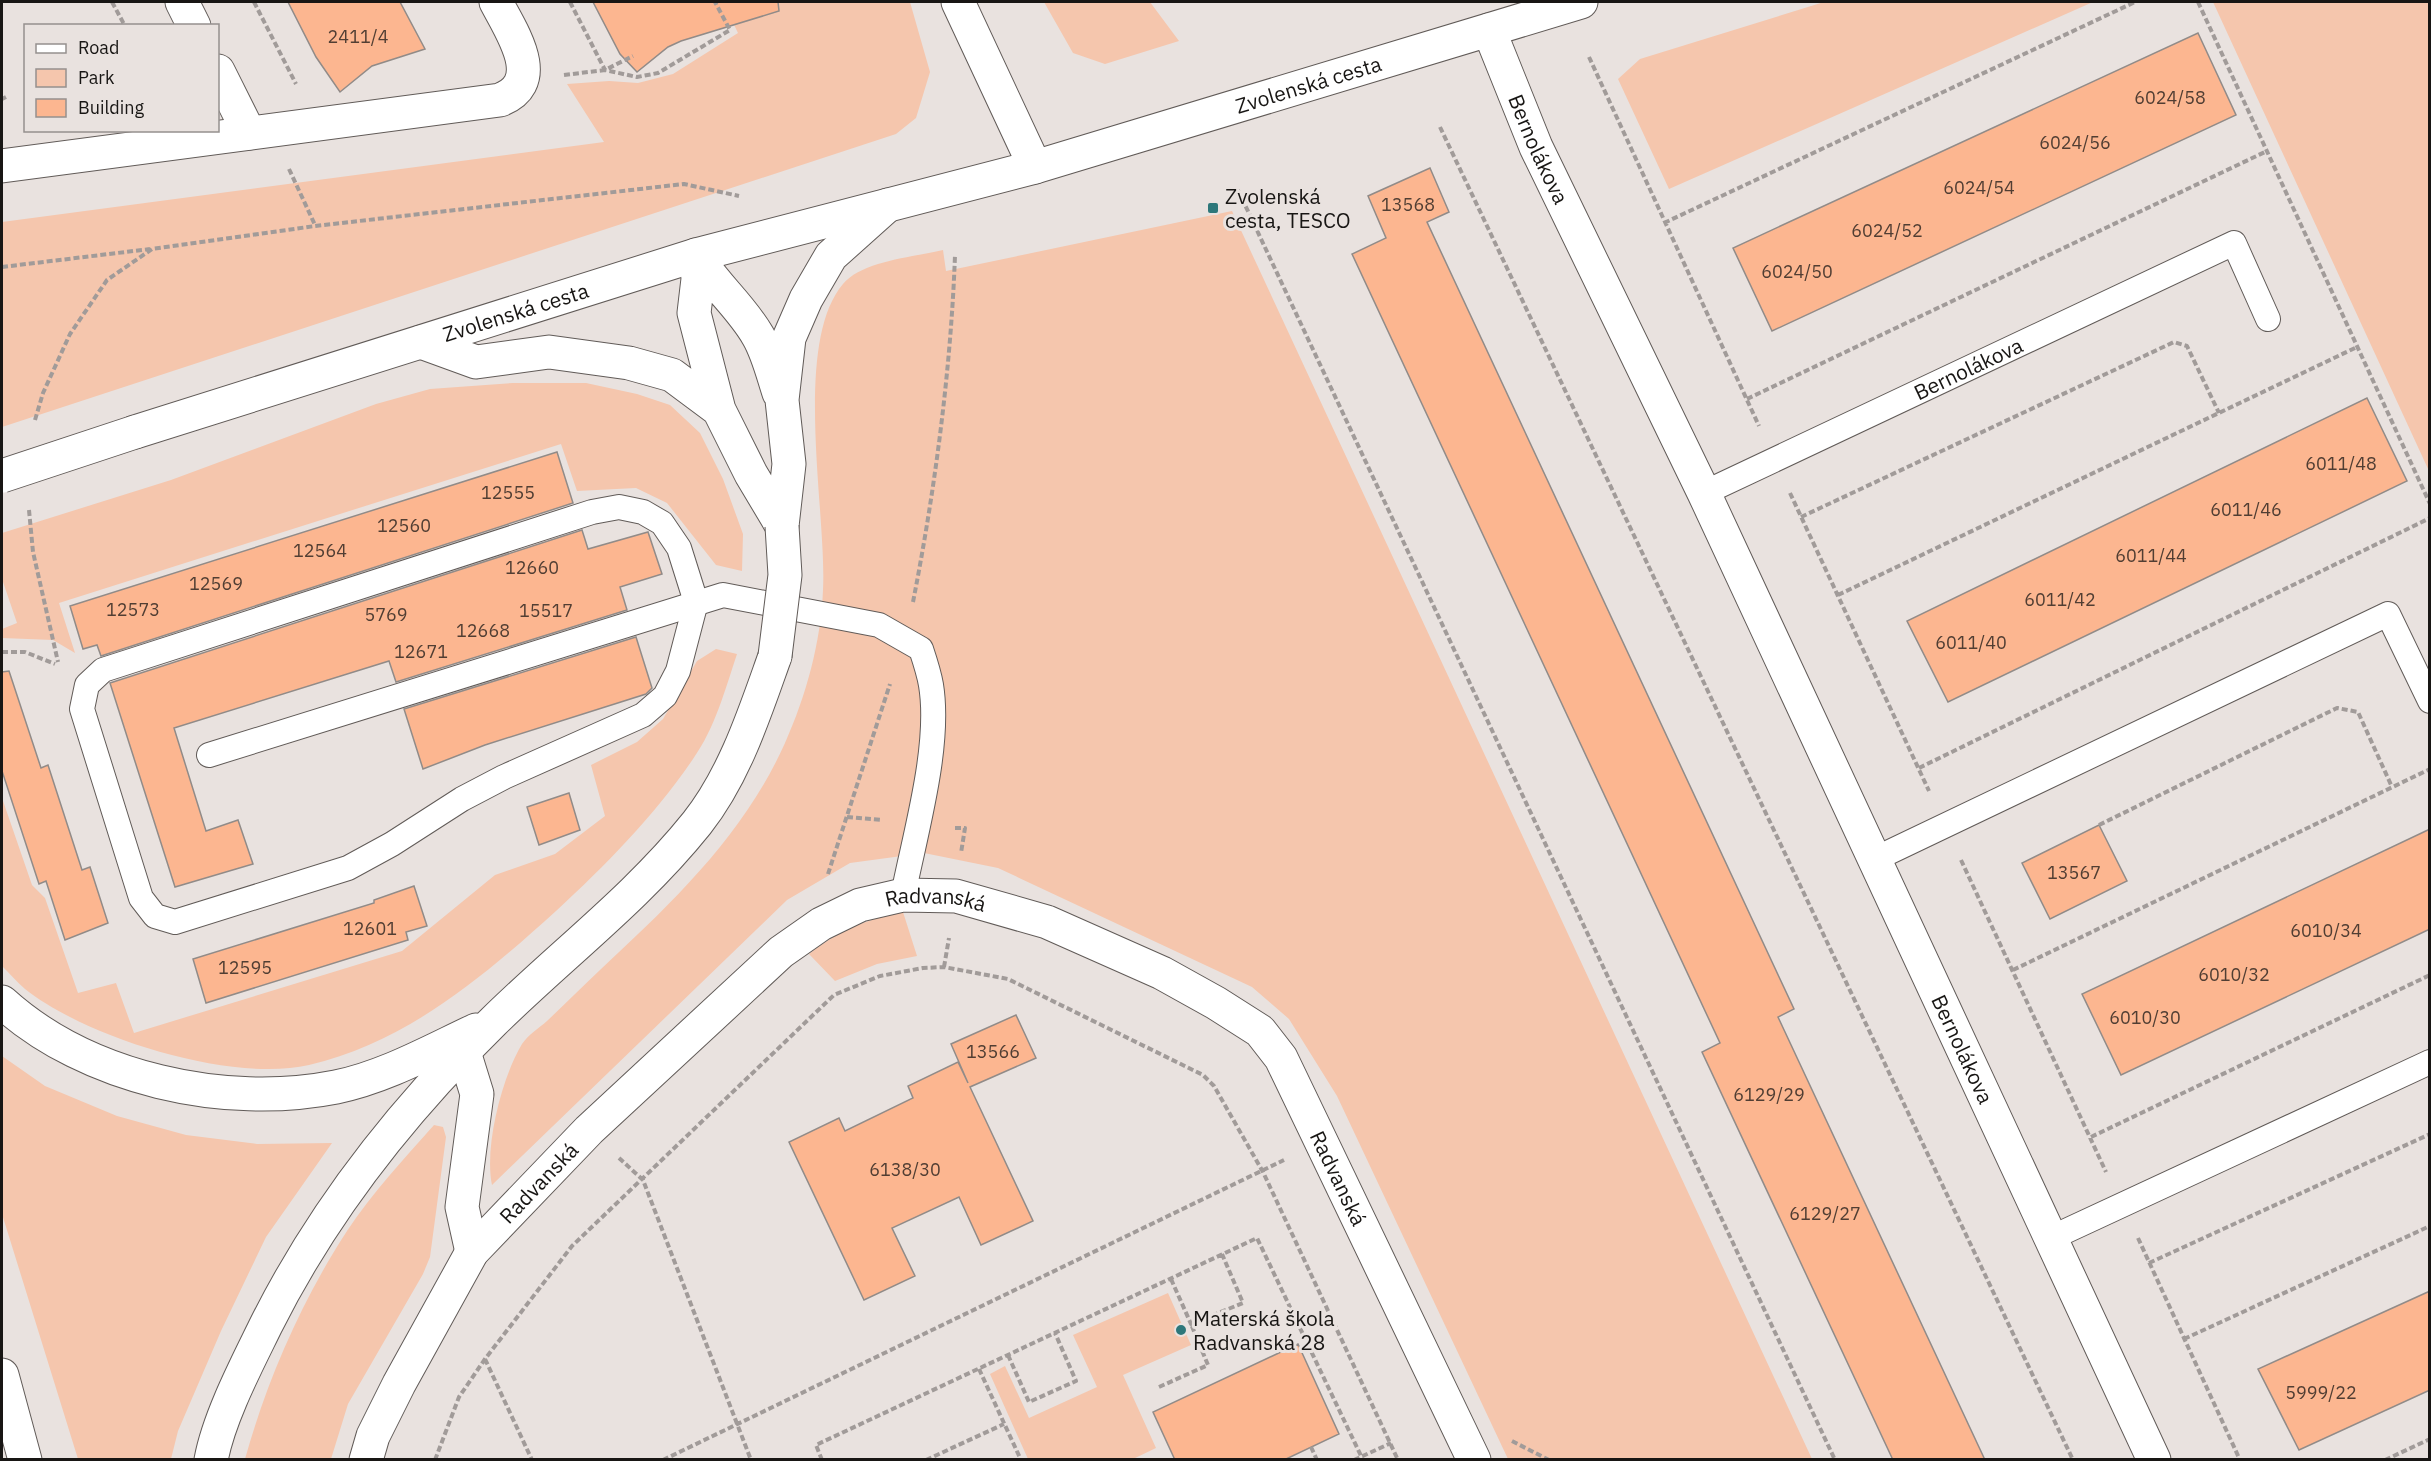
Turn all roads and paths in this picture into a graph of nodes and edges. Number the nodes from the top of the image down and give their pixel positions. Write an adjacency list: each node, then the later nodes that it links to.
1 (112, 2): 11 (path)
2 (182, 2): 12 (main road)
3 (254, 2): 19 (path)
4 (496, 2): 18 (main road)
5 (570, 2): 16 (path)
6 (715, 2): 16 (path)
7 (958, 2): 24 (main road)
8 (1581, 2): 13 (main road, Zvolenská cesta)
9 (2135, 2): 28 (path)
10 (2198, 2): 22 (path)
11 (123, 24)
12 (193, 24)
13 (1490, 30): 24 (main road, Zvolenská cesta); 44 (main road, Bernolákova)
14 (633, 56): 16 (path)
15 (1589, 57): 28 (path)
16 (605, 70): 18 (path)
17 (219, 72): 21 (main road)
18 (522, 83): 21 (main road)
19 (299, 90)
20 (1440, 127): 113 (path)
21 (260, 132): 23 (main road); 29 (path)
22 (2267, 151): 36 (path); 37 (path)
23 (2, 166)
24 (1035, 167): 27 (main road, Zvolenská cesta)
25 (1238, 190): 112 (path)
26 (739, 196): 29 (path)
27 (888, 205): 31 (main road, Zvolenská cesta); 38 (main road)
28 (1664, 223): 37 (path)
29 (315, 226): 30 (path)
30 (152, 249): 33 (path); 41 (path)
31 (696, 255): 35 (main road, Zvolenská cesta); 38 (main road); 39 (main road)
32 (955, 255): 52 (path)
33 (2, 267)
34 (2268, 319): 42 (lane, Bernolákova)
35 (421, 342): 39 (main road); 43 (main road, Zvolenská cesta, bridge)
36 (2357, 347): 40 (path); 45 (path)
37 (1747, 399): 42 (path)
38 (782, 400): 49 (main road)
39 (720, 410): 49 (main road)
40 (2219, 413): 47 (path); 50 (path)
41 (35, 423)
42 (1775, 460): 44 (lane, Bernolákova); 47 (path)
43 (2, 476)
44 (1704, 494): 61 (main road, Bernolákova)
45 (2430, 504)
46 (28, 506): 53 (path)
47 (1802, 517): 50 (path)
48 (2430, 518): 56 (path)
49 (782, 526): 69 (main road, bridge)
50 (1838, 596): 56 (path)
51 (696, 602): 51 (lane); 52 (lane); 55 (lane)
52 (906, 638): 62 (lane); 63 (path)
53 (2, 652)
54 (2430, 701): 60 (lane)
55 (209, 755)
56 (1919, 768): 60 (path)
57 (2430, 769): 58 (path)
58 (2392, 787): 59 (path); 66 (path)
59 (2099, 825)
60 (1945, 826): 61 (lane); 66 (path)
61 (1875, 859): 79 (main road, Bernolákova)
62 (903, 895): 63 (main road, Radvanská); 74 (main road, Radvanská)
63 (821, 924): 80 (main road, Radvanská)
64 (950, 934): 65 (path)
65 (944, 967): 75 (path); 76 (path)
66 (2013, 970): 73 (path)
67 (2430, 975): 73 (path)
68 (2, 1002): 69 (main road)
69 (493, 1022): 70 (main road)
70 (464, 1052): 80 (main road); 100 (main road)
71 (2430, 1062): 77 (lane)
72 (2430, 1134): 82 (path)
73 (2091, 1137): 77 (path)
74 (1322, 1140): 75 (path); 111 (main road, Radvanská)
75 (1263, 1172): 93 (path); 95 (path)
76 (643, 1180): 88 (path); 93 (path)
77 (2122, 1205): 79 (lane); 82 (path)
78 (2430, 1226): 86 (path)
79 (2051, 1239): 114 (main road, Bernolákova)
80 (472, 1252): 101 (main road, Radvanská)
81 (1222, 1254): 83 (path); 84 (path); 97 (path)
82 (2149, 1263): 86 (path)
83 (1171, 1279): 84 (path); 85 (path)
84 (1191, 1324): 91 (path)
85 (1055, 1333): 87 (path); 87 (path)
86 (2184, 1339): 115 (path)
87 (1008, 1355): 89 (path)
88 (485, 1359): 102 (path); 103 (path)
89 (979, 1369): 92 (path); 106 (path)
90 (2, 1375): 99 (main road)
91 (1159, 1387)
92 (1004, 1424): 107 (path); 108 (path)
93 (737, 1425): 104 (path); 105 (path)
94 (2430, 1439): 116 (path)
95 (1391, 1443): 97 (path); 110 (path)
96 (1311, 1447): 98 (path)
97 (1362, 1458): 109 (path)
98 (1315, 1459)
99 (25, 1460)
100 (211, 1460)
101 (366, 1460)
102 (435, 1460)
103 (532, 1460)
104 (663, 1460)
105 (751, 1460)
106 (822, 1460)
107 (926, 1460)
108 (1021, 1460)
109 (1354, 1460)
110 (1398, 1460)
111 (1474, 1460)
112 (1835, 1460)
113 (2073, 1460)
114 (2154, 1460)
115 (2240, 1460)
116 (2385, 1460)

